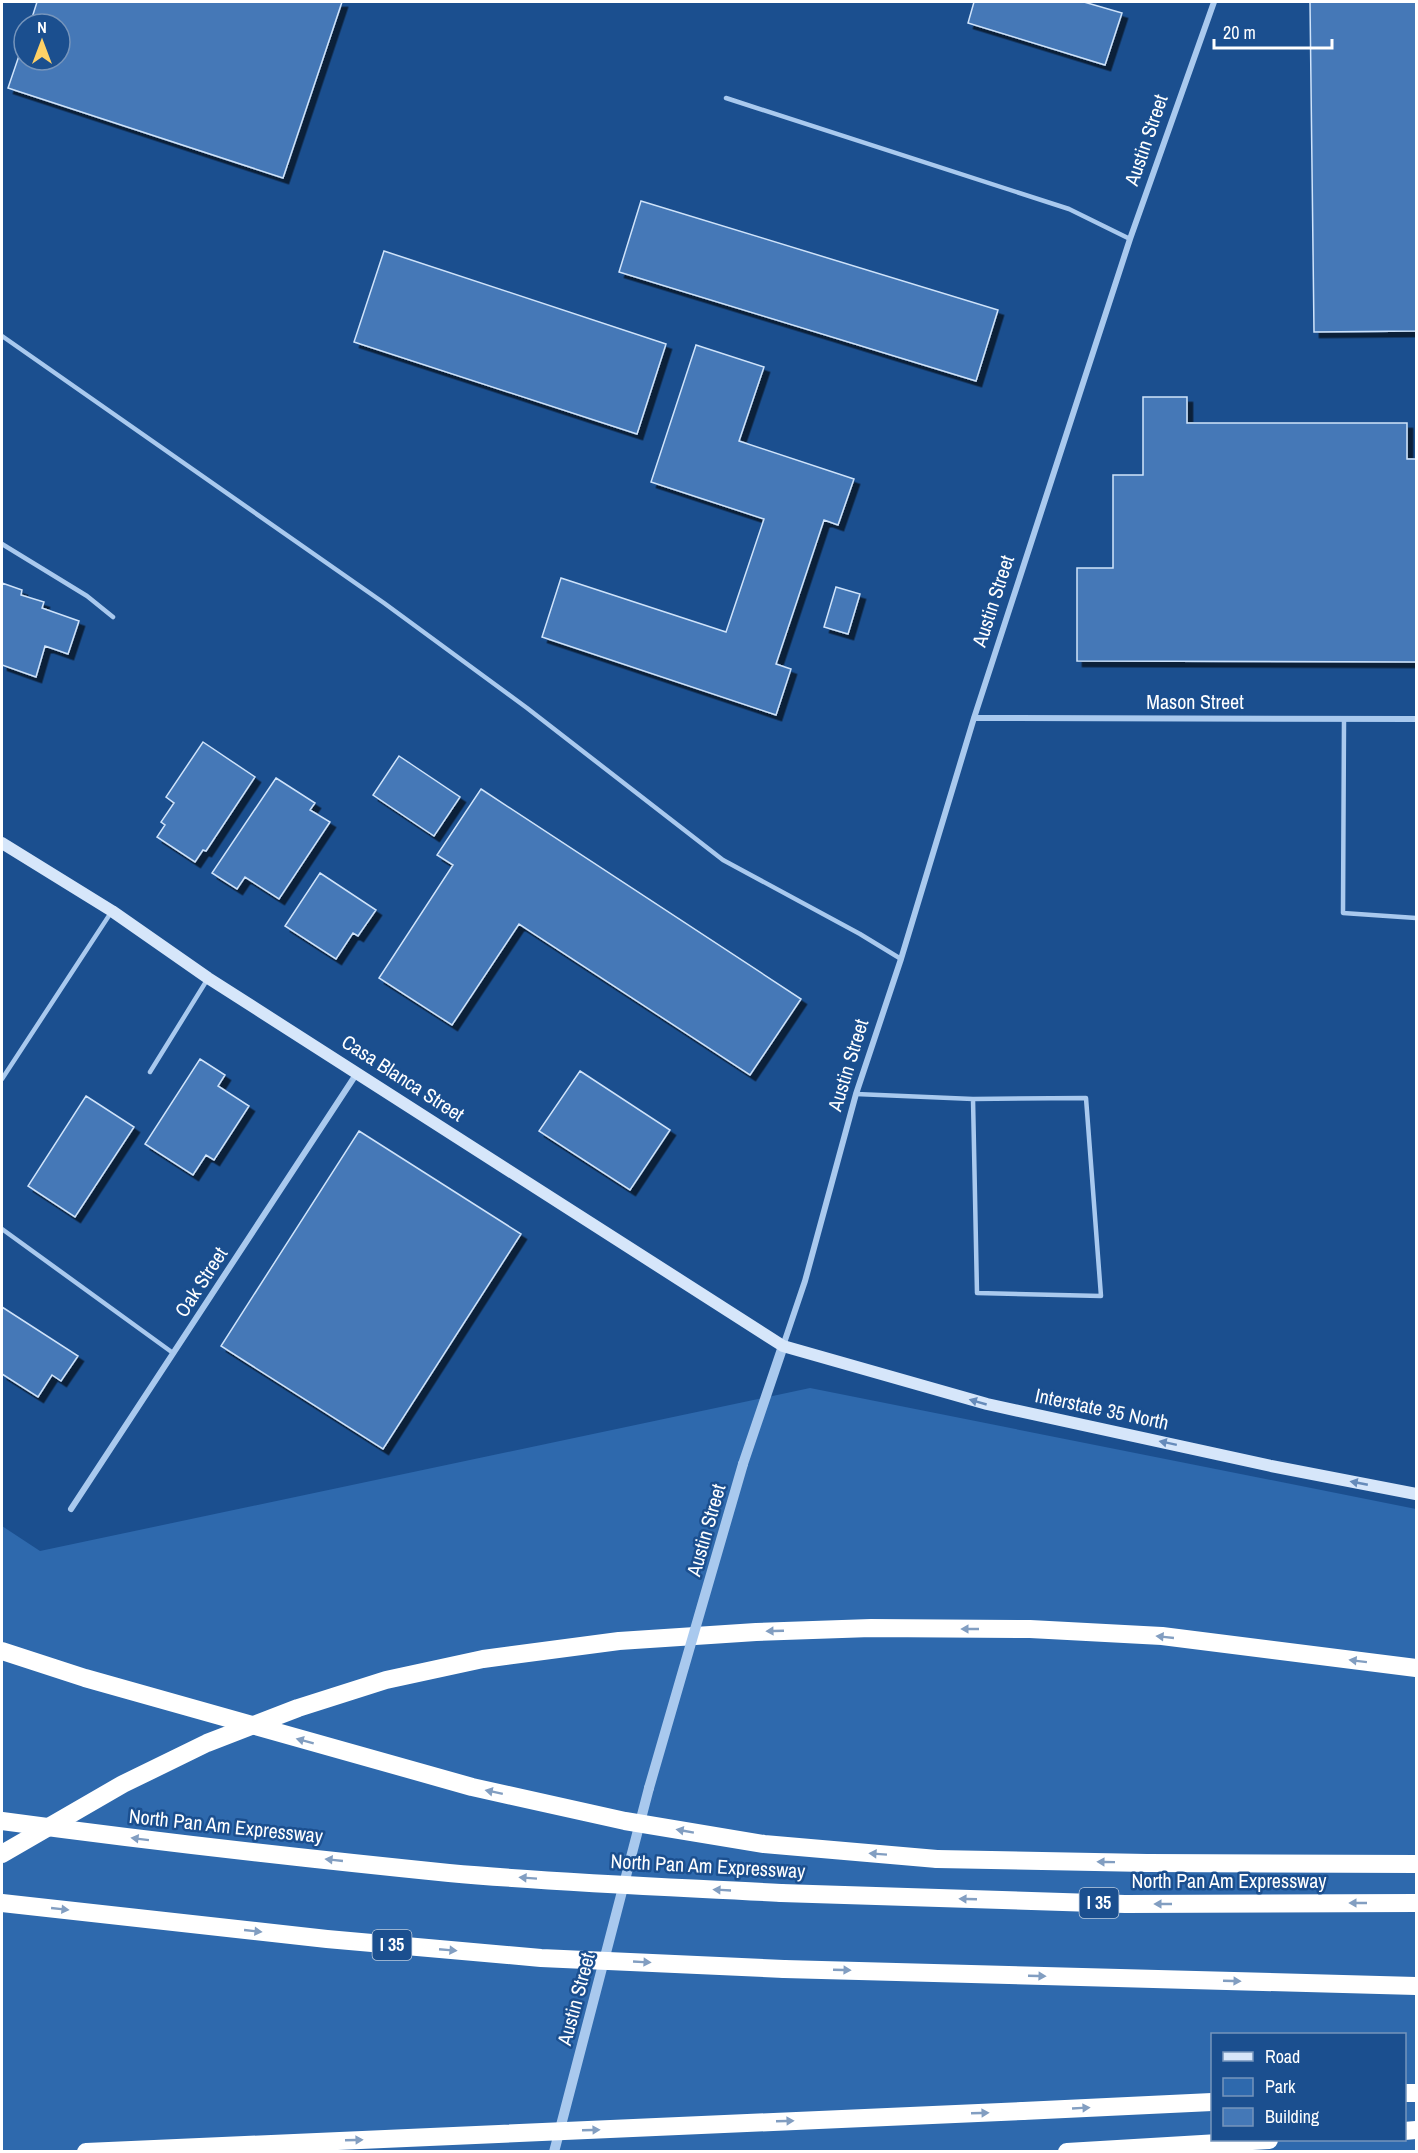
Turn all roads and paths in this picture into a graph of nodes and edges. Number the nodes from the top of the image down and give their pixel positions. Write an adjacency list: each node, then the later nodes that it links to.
1 (1214, 2): 3 (street, Austin Street)
2 (726, 98): 3 (lane)
3 (1130, 239): 7 (street, Austin Street)
4 (2, 336): 13 (lane)
5 (2, 544): 6 (lane)
6 (113, 617)
7 (974, 718): 8 (street, Mason Street); 13 (street, Austin Street)
8 (1344, 719): 9 (street, Mason Street); 12 (lane)
9 (1416, 719)
10 (2, 843): 11 (main road, Casa Blanca Street)
11 (112, 911): 14 (main road, Casa Blanca Street); 17 (lane)
12 (1416, 918)
13 (901, 959): 18 (street, Austin Street)
14 (208, 978): 15 (lane); 16 (main road, Casa Blanca Street)
15 (150, 1072)
16 (358, 1072): 21 (main road, Casa Blanca Street); 22 (street, Oak Street)
17 (2, 1079)
18 (856, 1094): 19 (lane); 21 (street, Austin Street)
19 (973, 1099): 19 (lane)
20 (2, 1229): 22 (lane)
21 (783, 1347): 23 (main road, Interstate 35 North, one-way to 21); 36 (street, Austin Street, bridge)
22 (173, 1353): 24 (street, Oak Street)
23 (1416, 1494)
24 (71, 1509)
25 (2, 1651): 29 (highway, one-way to 25, bridge)
26 (1416, 1668): 28 (highway, one-way to 28)
27 (2, 1821): 31 (highway, North Pan Am Expressway / I 35, one-way to 27, bridge)
28 (2, 1854)
29 (1416, 1864)
30 (2, 1903): 32 (highway, I 35, one-way to 32, bridge)
31 (1416, 1903)
32 (1416, 1986)
33 (1211, 2102): 35 (highway, one-way to 33, bridge)
34 (1235, 2141): 37 (highway)
35 (86, 2151)
36 (554, 2151)
37 (1067, 2151)

